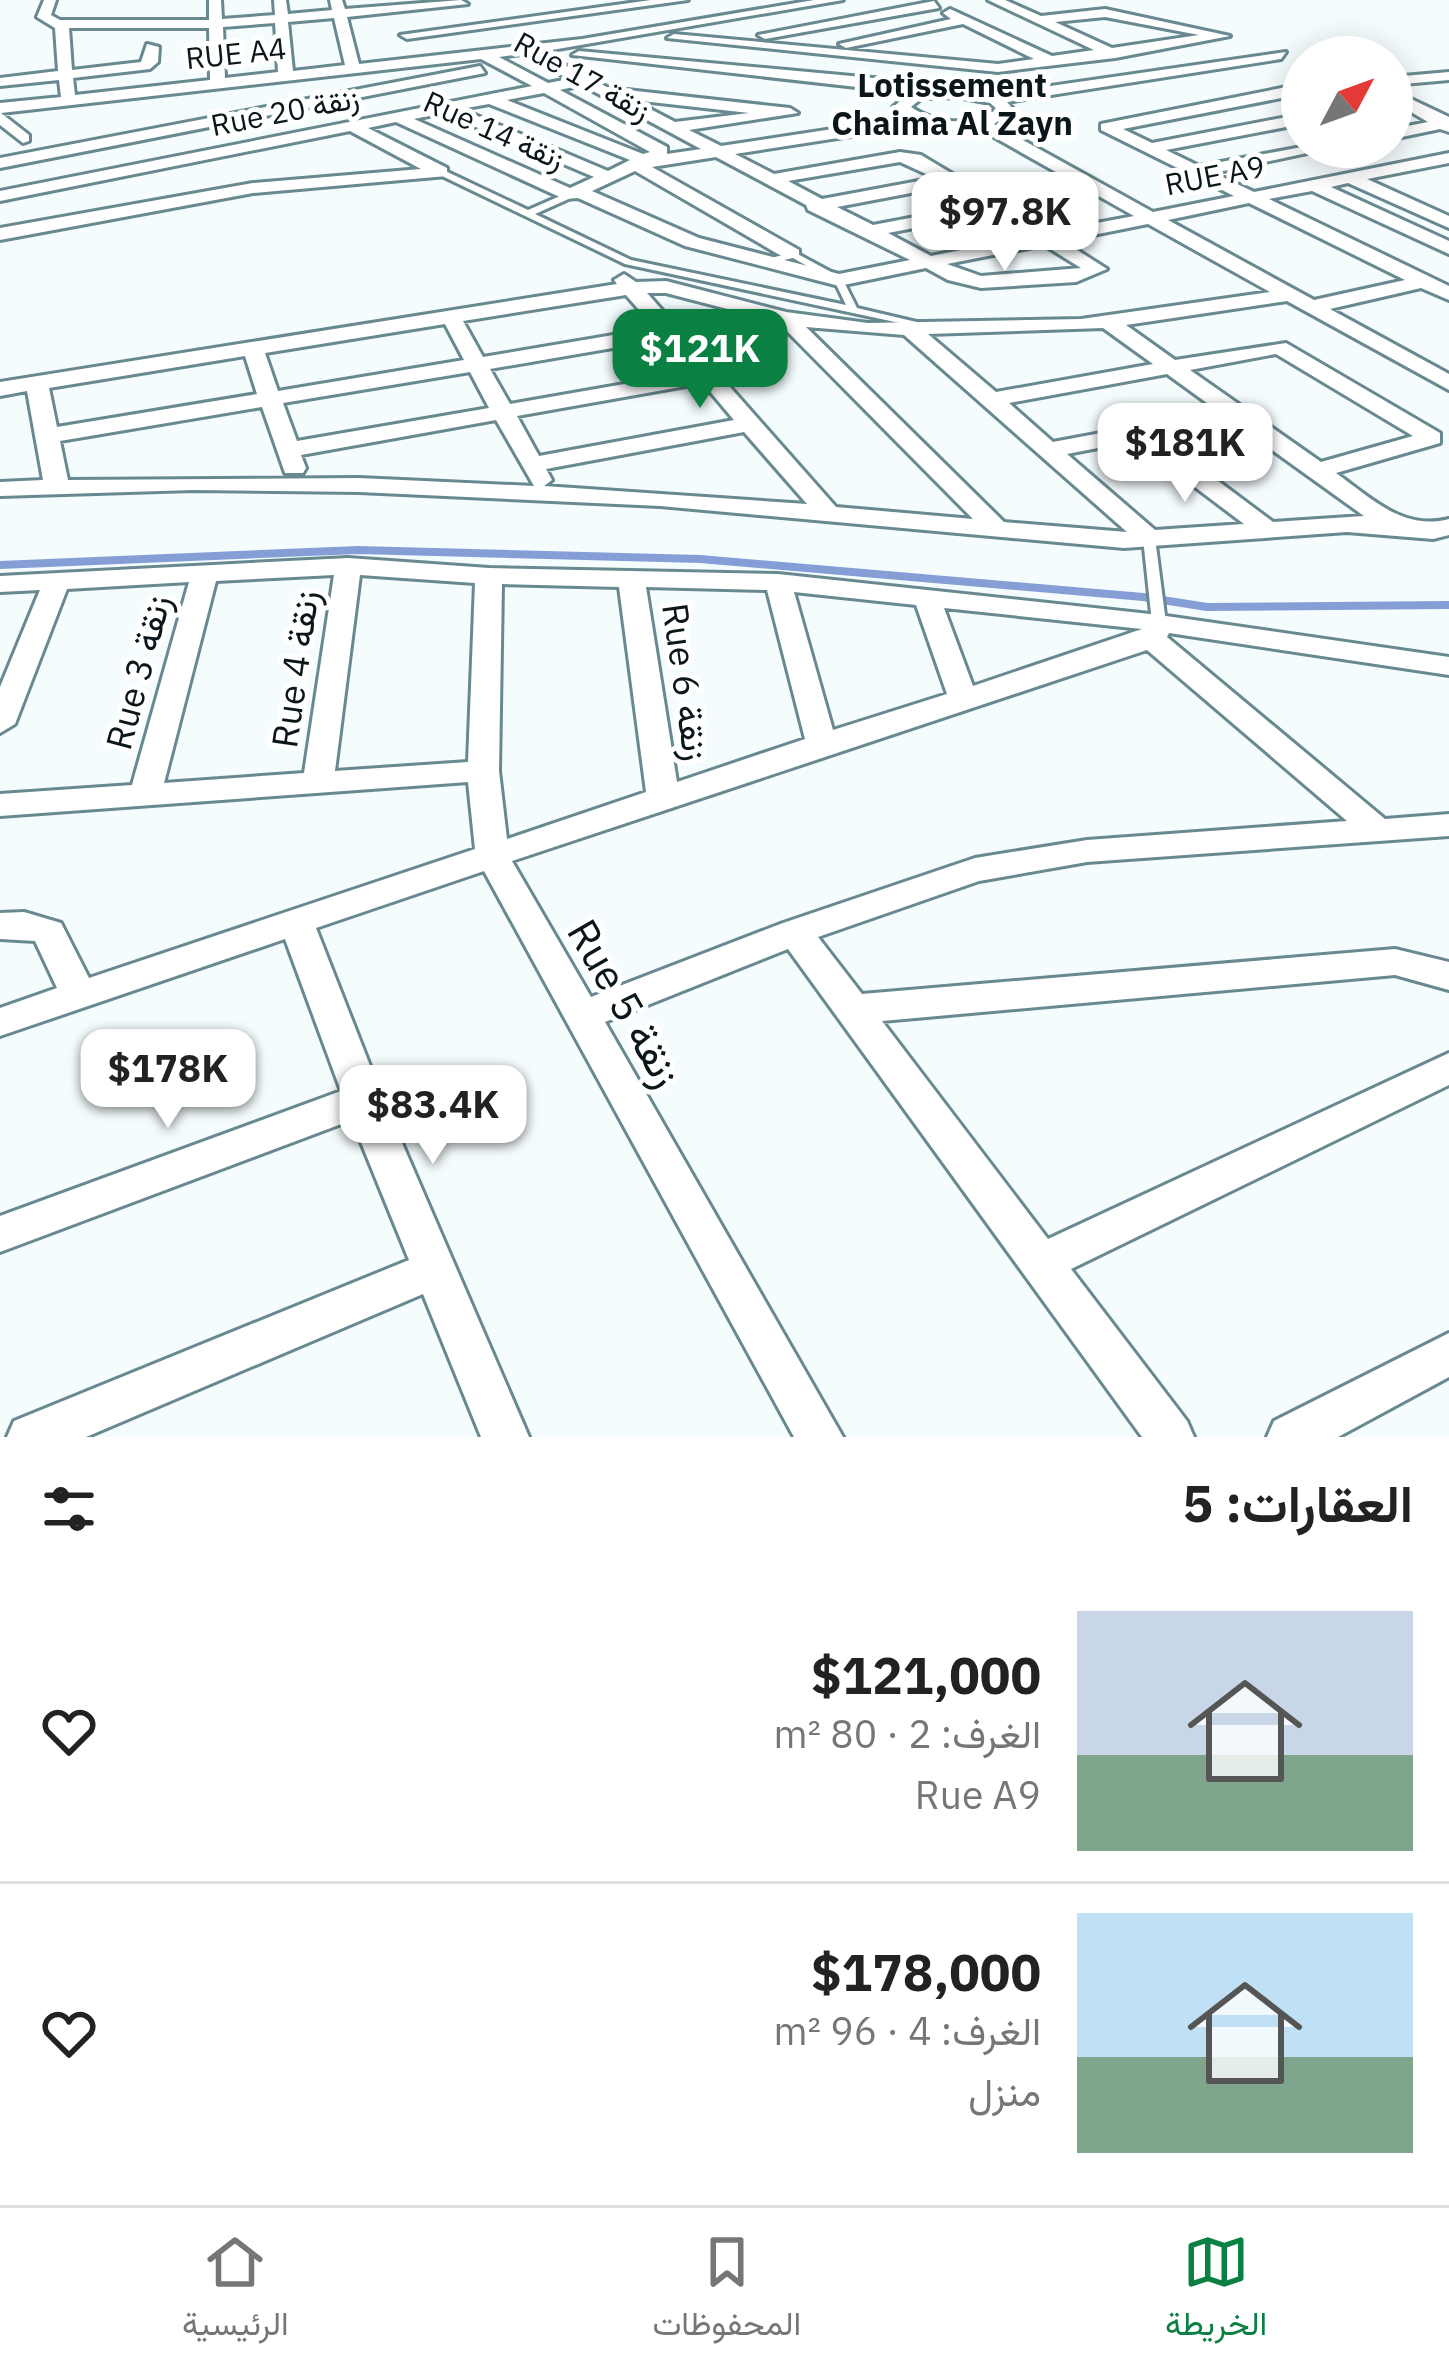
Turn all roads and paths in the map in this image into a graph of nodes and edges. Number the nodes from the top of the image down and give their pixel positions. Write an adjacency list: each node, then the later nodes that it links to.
1 (50, 0): 19 (street)
2 (215, 0): 17 (street)
3 (280, 0): 14 (street)
4 (554, 0): 11 (street)
5 (622, 0): 13 (street)
6 (682, 0): 13 (street)
7 (837, 0): 20 (street)
8 (994, 0): 16 (street)
9 (928, 2): 15 (street); 28 (street)
10 (394, 5): 11 (street); 12 (street); 23 (street)
11 (461, 6): 21 (street)
12 (338, 7): 14 (street); 44 (street)
13 (638, 8): 20 (street); 21 (street)
14 (280, 18): 17 (street); 47 (street)
15 (964, 20): 26 (street); 33 (street)
16 (1039, 20): 18 (street); 24 (street)
17 (219, 23): 19 (street); 52 (street)
18 (1165, 23): 24 (street); 25 (street)
19 (59, 24): 46 (street)
20 (681, 26): 22 (street)
21 (469, 29): 23 (street); 32 (street)
22 (638, 34): 28 (street); 31 (street)
23 (407, 35): 37 (street)
24 (1075, 35): 34 (street)
25 (1223, 36): 34 (street); 35 (street)
26 (1001, 38): 27 (street); 38 (street)
27 (978, 41)
28 (724, 43): 33 (street)
29 (954, 45): 36 (street)
30 (152, 47): 46 (street)
31 (528, 48): 32 (street, RUE A4); 50 (street); 57 (street)
32 (478, 51): 37 (street, RUE A4); 41 (street, Rue 17 زنقة)
33 (811, 51): 36 (street)
34 (1115, 54): 38 (street)
35 (1281, 55): 61 (street)
36 (883, 57): 42 (street)
37 (418, 59): 40 (street, RUE A4)
38 (1054, 62): 42 (street)
39 (1449, 64): 43 (street)
40 (374, 65): 44 (street, RUE A4); 53 (street)
41 (504, 65): 45 (street); 55 (street, Rue 17 زنقة)
42 (961, 65): 57 (street)
43 (1413, 66)
44 (346, 71): 47 (street, RUE A4); 56 (street, Rue 14 زنقة); 67 (street)
45 (457, 74): 53 (street); 60 (street)
46 (65, 75): 51 (street); 66 (street)
47 (286, 75): 52 (street, RUE A4)
48 (1449, 76): 49 (street)
49 (1413, 79)
50 (581, 81): 55 (street, Rue 20 زنقة); 59 (street)
51 (0, 82)
52 (218, 83): 54 (street, RUE A4)
53 (410, 83): 56 (street); 68 (street)
54 (171, 88): 66 (street, RUE A4); 67 (street)
55 (548, 88): 60 (street, Rue 20 زنقة); 93 (street, Rue 17 زنقة)
56 (368, 91): 62 (street); 73 (street, Rue 14 زنقة)
57 (937, 92): 61 (street); 75 (street)
58 (1281, 92): 64 (street)
59 (607, 93): 72 (street); 84 (street)
60 (497, 98): 68 (street, Rue 20 زنقة); 99 (street)
61 (995, 99): 76 (street)
62 (322, 100): 70 (street); 79 (street)
63 (1413, 102): 65 (street)
64 (1222, 104): 80 (street); 92 (street)
65 (1449, 104)
66 (65, 105): 71 (street, RUE A4)
67 (190, 105): 74 (street)
68 (450, 107): 73 (street, Rue 20 زنقة); 107 (street)
69 (1413, 107): 78 (street)
70 (267, 110): 74 (street); 87 (street)
71 (0, 113): 88 (street)
72 (803, 113): 84 (street); 86 (street)
73 (404, 116): 79 (street, Rue 20 زنقة); 114 (street, Rue 14 زنقة)
74 (220, 120): 89 (street); 91 (street)
75 (923, 120): 76 (street); 86 (street)
76 (980, 123): 121 (street)
77 (1281, 123): 80 (street)
78 (1447, 124): 82 (street)
79 (359, 125): 87 (street, Rue 20 زنقة); 105 (street)
80 (1267, 125): 83 (street); 92 (street)
81 (86, 126): 89 (street)
82 (1413, 130)
83 (1281, 131)
84 (681, 132): 93 (street); 94 (street)
85 (44, 134): 88 (street)
86 (849, 134): 94 (street)
87 (307, 135): 91 (street, Rue 20 زنقة); 100 (street)
88 (23, 138): 90 (street)
89 (110, 142): 95 (street); 101 (street)
90 (0, 143)
91 (260, 144): 103 (street, Rue 20 زنقة); 112 (street)
92 (1148, 148): 104 (street)
93 (661, 151): 99 (street)
94 (717, 153): 99 (street); 108 (street)
95 (49, 154): 98 (street); 111 (street)
96 (1281, 155): 104 (street)
97 (1449, 158): 106 (street, RUE A9)
98 (0, 163)
99 (638, 163): 107 (street); 127 (street)
100 (355, 164): 105 (street); 112 (street)
101 (144, 167): 103 (street, Rue 20 زنقة); 111 (street, Rue 20 زنقة); 116 (street)
102 (1368, 168): 106 (street)
103 (232, 171): 112 (street); 116 (street)
104 (1197, 171): 117 (street)
105 (441, 172): 120 (lane)
106 (1380, 173): 110 (street, RUE A9)
107 (608, 177): 114 (street)
108 (767, 180): 109 (street); 118 (street)
109 (952, 180): 118 (street); 119 (street)
110 (1354, 180): 113 (street, RUE A9); 122 (street)
111 (80, 181): 115 (street, Rue 20 زنقة)
112 (312, 181)
113 (1318, 187): 117 (street, RUE A9); 126 (street)
114 (574, 192): 120 (lane); 128 (street, RUE A9)
115 (0, 196)
116 (185, 198): 123 (street)
117 (1252, 199): 121 (street, RUE A9); 133 (street)
118 (814, 206): 124 (street)
119 (995, 207): 124 (street); 125 (street)
120 (529, 213): 137 (lane)
121 (1153, 218): 125 (street, RUE A9); 135 (street)
122 (1449, 223)
123 (3, 230)
124 (867, 232): 129 (street)
125 (1050, 238): 129 (street, RUE A9); 129 (street)
126 (1449, 248)
127 (791, 254): 128 (lane); 132 (lane)
128 (761, 262): 132 (street, RUE A9)
129 (927, 262): 132 (street, RUE A9)
130 (1449, 276): 133 (street)
131 (624, 280): 138 (street); 139 (street); 143 (street)
132 (839, 280): 137 (lane)
133 (1424, 281): 134 (street); 136 (street)
134 (1449, 294)
135 (1288, 295): 136 (street); 140 (street)
136 (1310, 307): 149 (street)
137 (852, 308): 142 (lane)
138 (451, 317): 144 (street); 145 (street)
139 (784, 318): 141 (street); 169 (street)
140 (1107, 321): 142 (street); 146 (street)
141 (910, 329): 142 (street); 152 (street)
142 (940, 329)
143 (670, 332): 145 (street); 147 (street)
144 (254, 349): 148 (street); 151 (street)
145 (476, 364): 151 (street); 153 (street)
146 (1172, 367): 152 (street); 154 (street); 161 (street)
147 (708, 376): 153 (street); 155 (street)
148 (37, 383): 150 (street); 157 (street)
149 (1449, 383)
150 (0, 389)
151 (271, 399): 157 (street); 158 (street)
152 (991, 400): 159 (street)
153 (503, 412): 158 (street); 160 (street)
154 (1237, 414): 156 (street); 161 (street)
155 (749, 424): 160 (street); 166 (street)
156 (1139, 433): 159 (street); 170 (street)
157 (47, 436): 163 (street)
158 (288, 450): 162 (street)
159 (1048, 450): 171 (street)
160 (532, 465): 165 (street)
161 (1317, 471): 167 (street)
162 (300, 484): 163 (street); 165 (street)
163 (57, 488): 164 (street)
164 (0, 489)
165 (548, 494): 166 (street)
166 (827, 513): 169 (street)
167 (1391, 524): 168 (street); 170 (street)
168 (1449, 526)
169 (994, 527): 171 (street)
170 (1267, 529): 171 (street)
171 (1149, 538): 180 (lane)
172 (348, 566): 173 (street); 174 (street); 186 (street, Rue 4 زنقة)
173 (205, 571): 176 (street); 187 (street, Rue 3 زنقة)
174 (489, 576): 175 (street); 185 (street, Rue 5 زنقة)
175 (631, 579): 177 (street); 188 (street, Rue 6 زنقة)
176 (57, 580): 178 (street); 183 (street)
177 (778, 582): 179 (street); 184 (street)
178 (0, 584)
179 (926, 596): 180 (street); 182 (street)
180 (1155, 631): 181 (street); 182 (street); 191 (street)
181 (1449, 666)
182 (964, 700): 184 (street)
183 (0, 724)
184 (822, 744): 188 (street)
185 (483, 771): 186 (street); 192 (street, Rue 5 زنقة)
186 (318, 782): 187 (street)
187 (146, 793): 189 (street)
188 (662, 797): 192 (street)
189 (0, 805)
190 (1449, 825): 191 (street)
191 (1374, 827): 195 (street)
192 (492, 855): 193 (street); 199 (street, Rue 5 زنقة)
193 (297, 923): 197 (street); 202 (street)
194 (0, 926): 197 (street)
195 (794, 932): 198 (street); 199 (street)
196 (1449, 977): 198 (street)
197 (79, 996): 200 (street)
198 (854, 1009): 204 (street)
199 (581, 1016): 209 (street, Rue 5 زنقة)
200 (0, 1022)
201 (1449, 1069): 204 (street)
202 (363, 1099): 203 (street); 205 (street)
203 (0, 1234)
204 (1040, 1263): 210 (street)
205 (434, 1270): 207 (street); 208 (street)
206 (1449, 1354): 211 (street)
207 (31, 1437)
208 (505, 1437)
209 (819, 1437)
210 (1170, 1437)
211 (1291, 1437)

